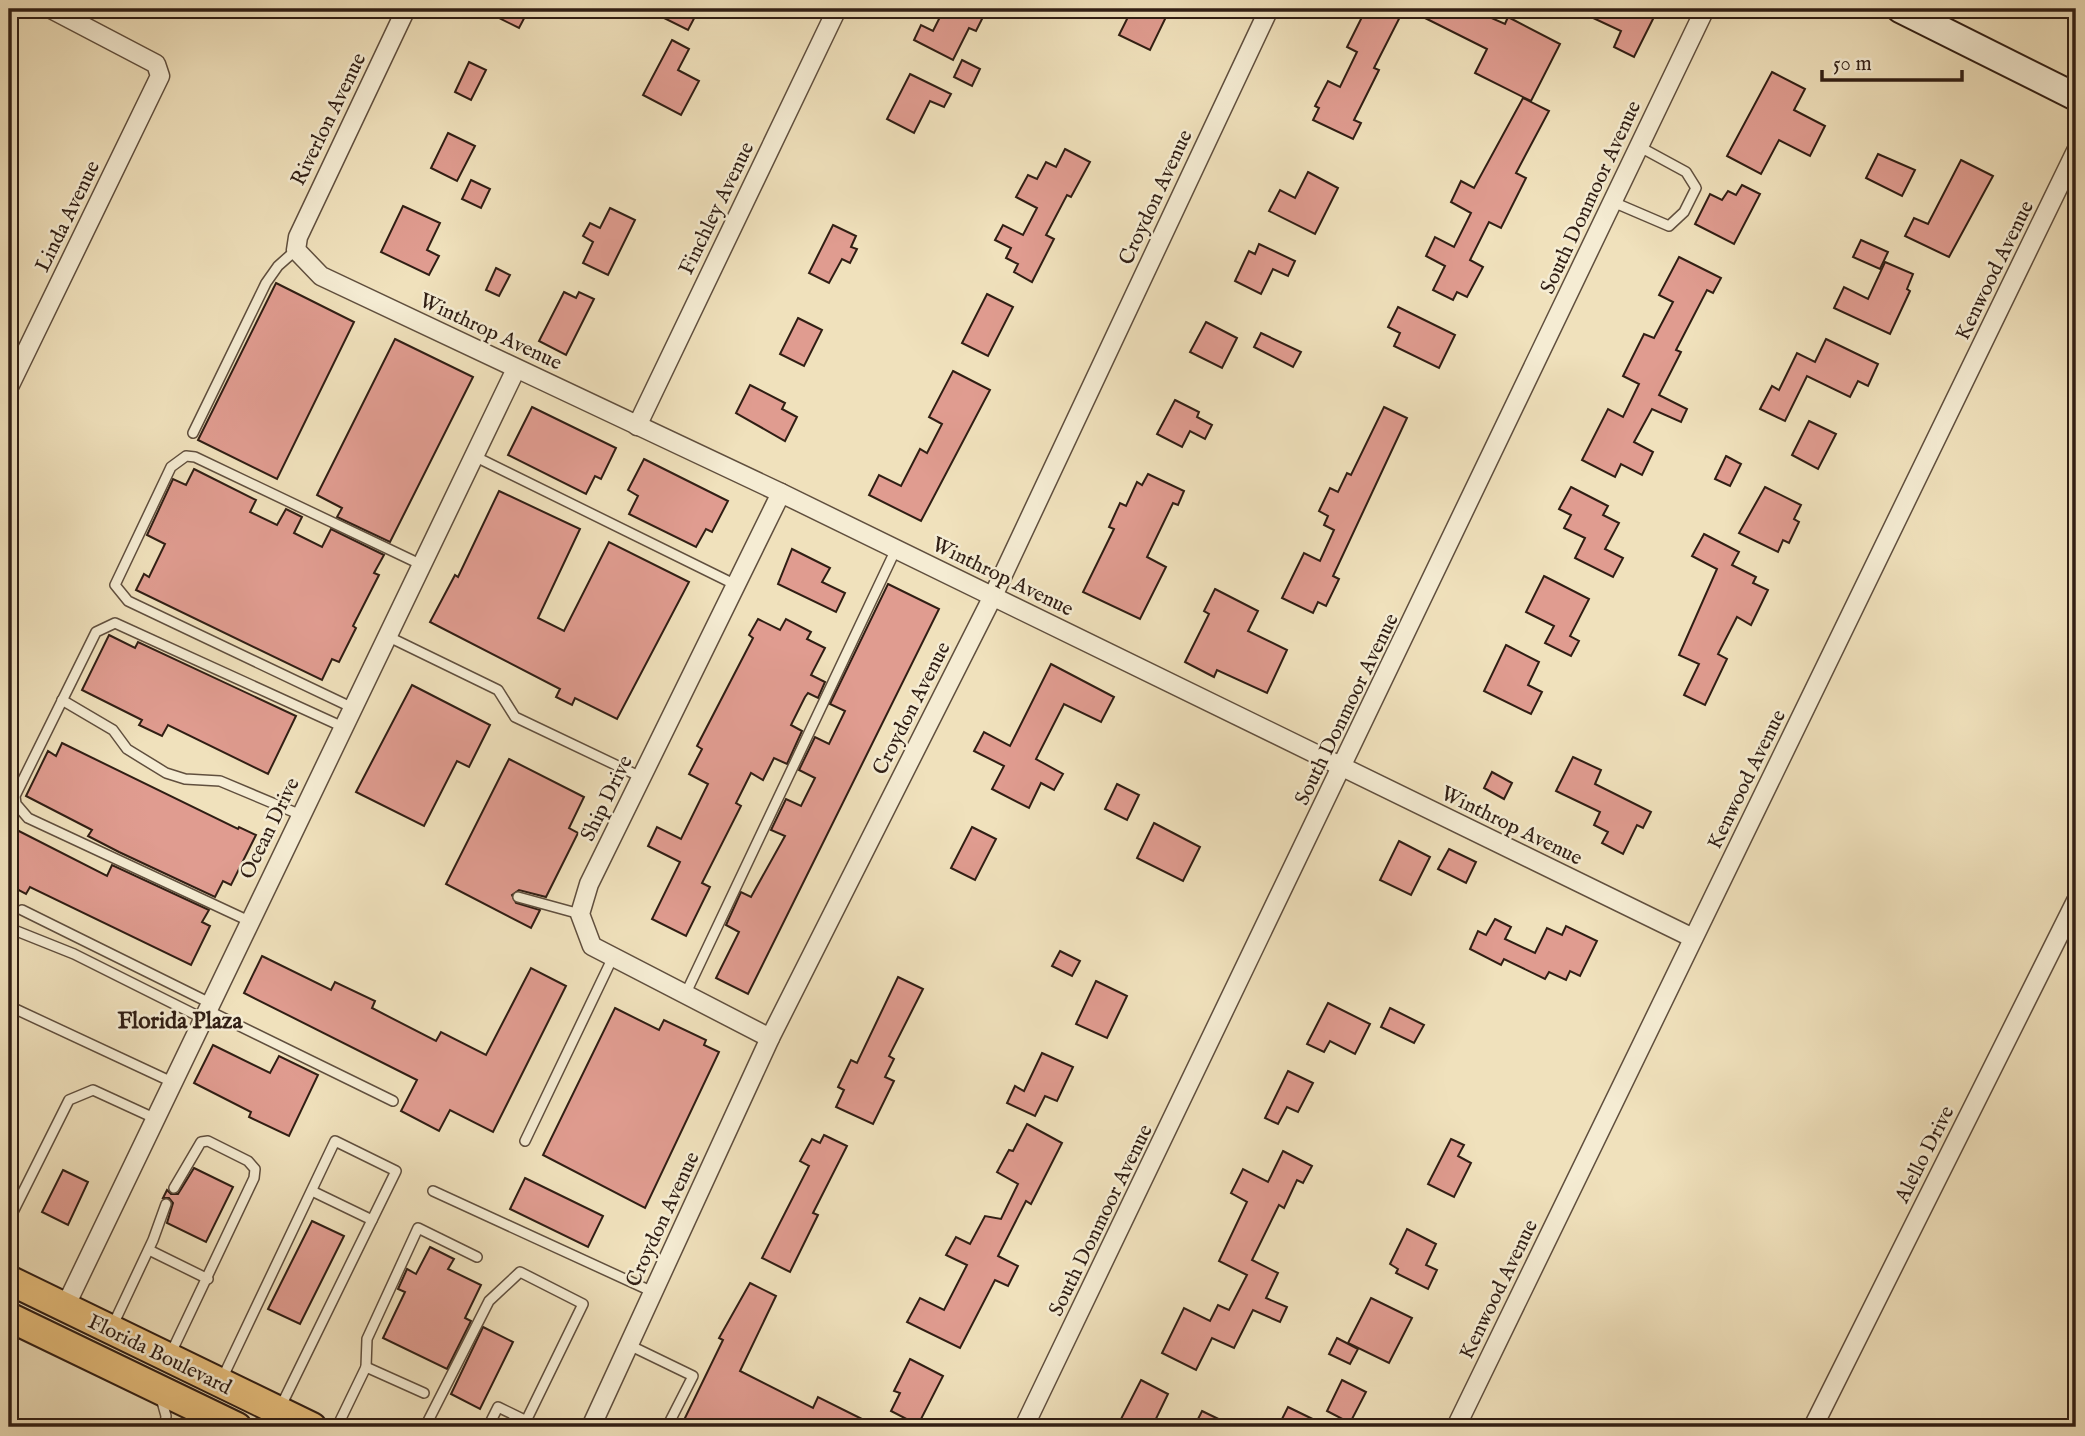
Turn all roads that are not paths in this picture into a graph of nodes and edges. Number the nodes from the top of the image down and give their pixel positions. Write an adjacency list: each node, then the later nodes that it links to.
1 (51, 9): 13 (street, Linda Avenue)
2 (406, 9): 11 (street, Riverlon Avenue)
3 (837, 9): 14 (street, Finchley Avenue)
4 (1269, 9): 21 (street, Croydon Avenue)
5 (1706, 9): 8 (street, South Donmoor Avenue)
6 (1900, 9): 7 (main road)
7 (2076, 97)
8 (1640, 147): 10 (street, South Donmoor Avenue); 10 (lane)
9 (2076, 151): 35 (street, Kenwood Avenue)
10 (1613, 202): 26 (street, South Donmoor Avenue)
11 (296, 250): 12 (street, Winthrop Avenue); 15 (lane)
12 (516, 369): 14 (street, Winthrop Avenue); 16 (street, Ocean Drive)
13 (9, 387)
14 (637, 426): 17 (street, Winthrop Avenue)
15 (193, 433)
16 (474, 456): 19 (street, Ocean Drive); 20 (lane)
17 (781, 493): 18 (street, Winthrop Avenue); 20 (street, Ship Drive)
18 (896, 549): 21 (street, Winthrop Avenue); 37 (lane)
19 (422, 565): 22 (street, Ocean Drive); 24 (lane)
20 (736, 585): 27 (street, Ship Drive)
21 (993, 596): 26 (street, Winthrop Avenue); 40 (street, Croydon Avenue)
22 (387, 636): 24 (street, Ocean Drive); 27 (lane)
23 (62, 700): 25 (lane); 28 (lane); 33 (lane)
24 (352, 708): 25 (street, Ocean Drive)
25 (343, 727): 28 (street, Ocean Drive)
26 (1343, 768): 35 (street, Winthrop Avenue); 78 (street, South Donmoor Avenue)
27 (642, 777): 32 (street, Ship Drive)
28 (301, 815): 33 (street, Ocean Drive)
29 (518, 897): 32 (lane)
30 (2076, 901): 80 (street, Alello Drive)
31 (22, 910): 39 (lane)
32 (580, 914): 36 (street)
33 (249, 921): 39 (street, Ocean Drive)
34 (9, 928): 39 (lane)
35 (1693, 938): 79 (street, Kenwood Avenue)
36 (613, 957): 37 (street); 44 (lane)
37 (685, 995): 40 (street)
38 (9, 1006): 41 (lane)
39 (206, 1010): 41 (street, Ocean Drive); 42 (lane)
40 (770, 1038): 55 (street, Croydon Avenue)
41 (172, 1082): 43 (street, Ocean Drive)
42 (393, 1101)
43 (154, 1118): 49 (lane); 56 (street, Ocean Drive)
44 (525, 1142)
45 (174, 1188): 53 (lane)
46 (312, 1191): 50 (lane); 50 (lane); 62 (lane)
47 (433, 1191): 55 (lane)
48 (166, 1204): 51 (lane)
49 (9, 1220)
50 (372, 1220): 65 (lane)
51 (149, 1250): 53 (lane); 58 (lane)
52 (477, 1257): 61 (lane)
53 (208, 1279): 60 (lane)
54 (9, 1280): 56 (main road, Florida Boulevard)
55 (653, 1292): 59 (street, Croydon Avenue)
56 (65, 1307): 58 (main road, Florida Boulevard)
57 (9, 1317): 63 (main road, Florida Boulevard)
58 (111, 1330): 60 (main road, Florida Boulevard)
59 (629, 1345): 76 (street, Croydon Avenue); 77 (lane)
60 (168, 1358): 62 (main road, Florida Boulevard)
61 (366, 1367): 64 (lane); 72 (lane)
62 (220, 1383): 65 (main road, Florida Boulevard)
63 (158, 1390): 68 (main road, Florida Boulevard); 70 (lane)
64 (424, 1393)
65 (278, 1411): 71 (main road, Florida Boulevard)
66 (526, 1421): 73 (lane); 74 (lane); 75 (lane)
67 (9, 1422): 69 (lane)
68 (226, 1425)
69 (19, 1427)
70 (165, 1427)
71 (312, 1427)
72 (337, 1427)
73 (425, 1427)
74 (488, 1427)
75 (539, 1427)
76 (591, 1427)
77 (667, 1427)
78 (1024, 1427)
79 (1456, 1427)
80 (1813, 1427)

